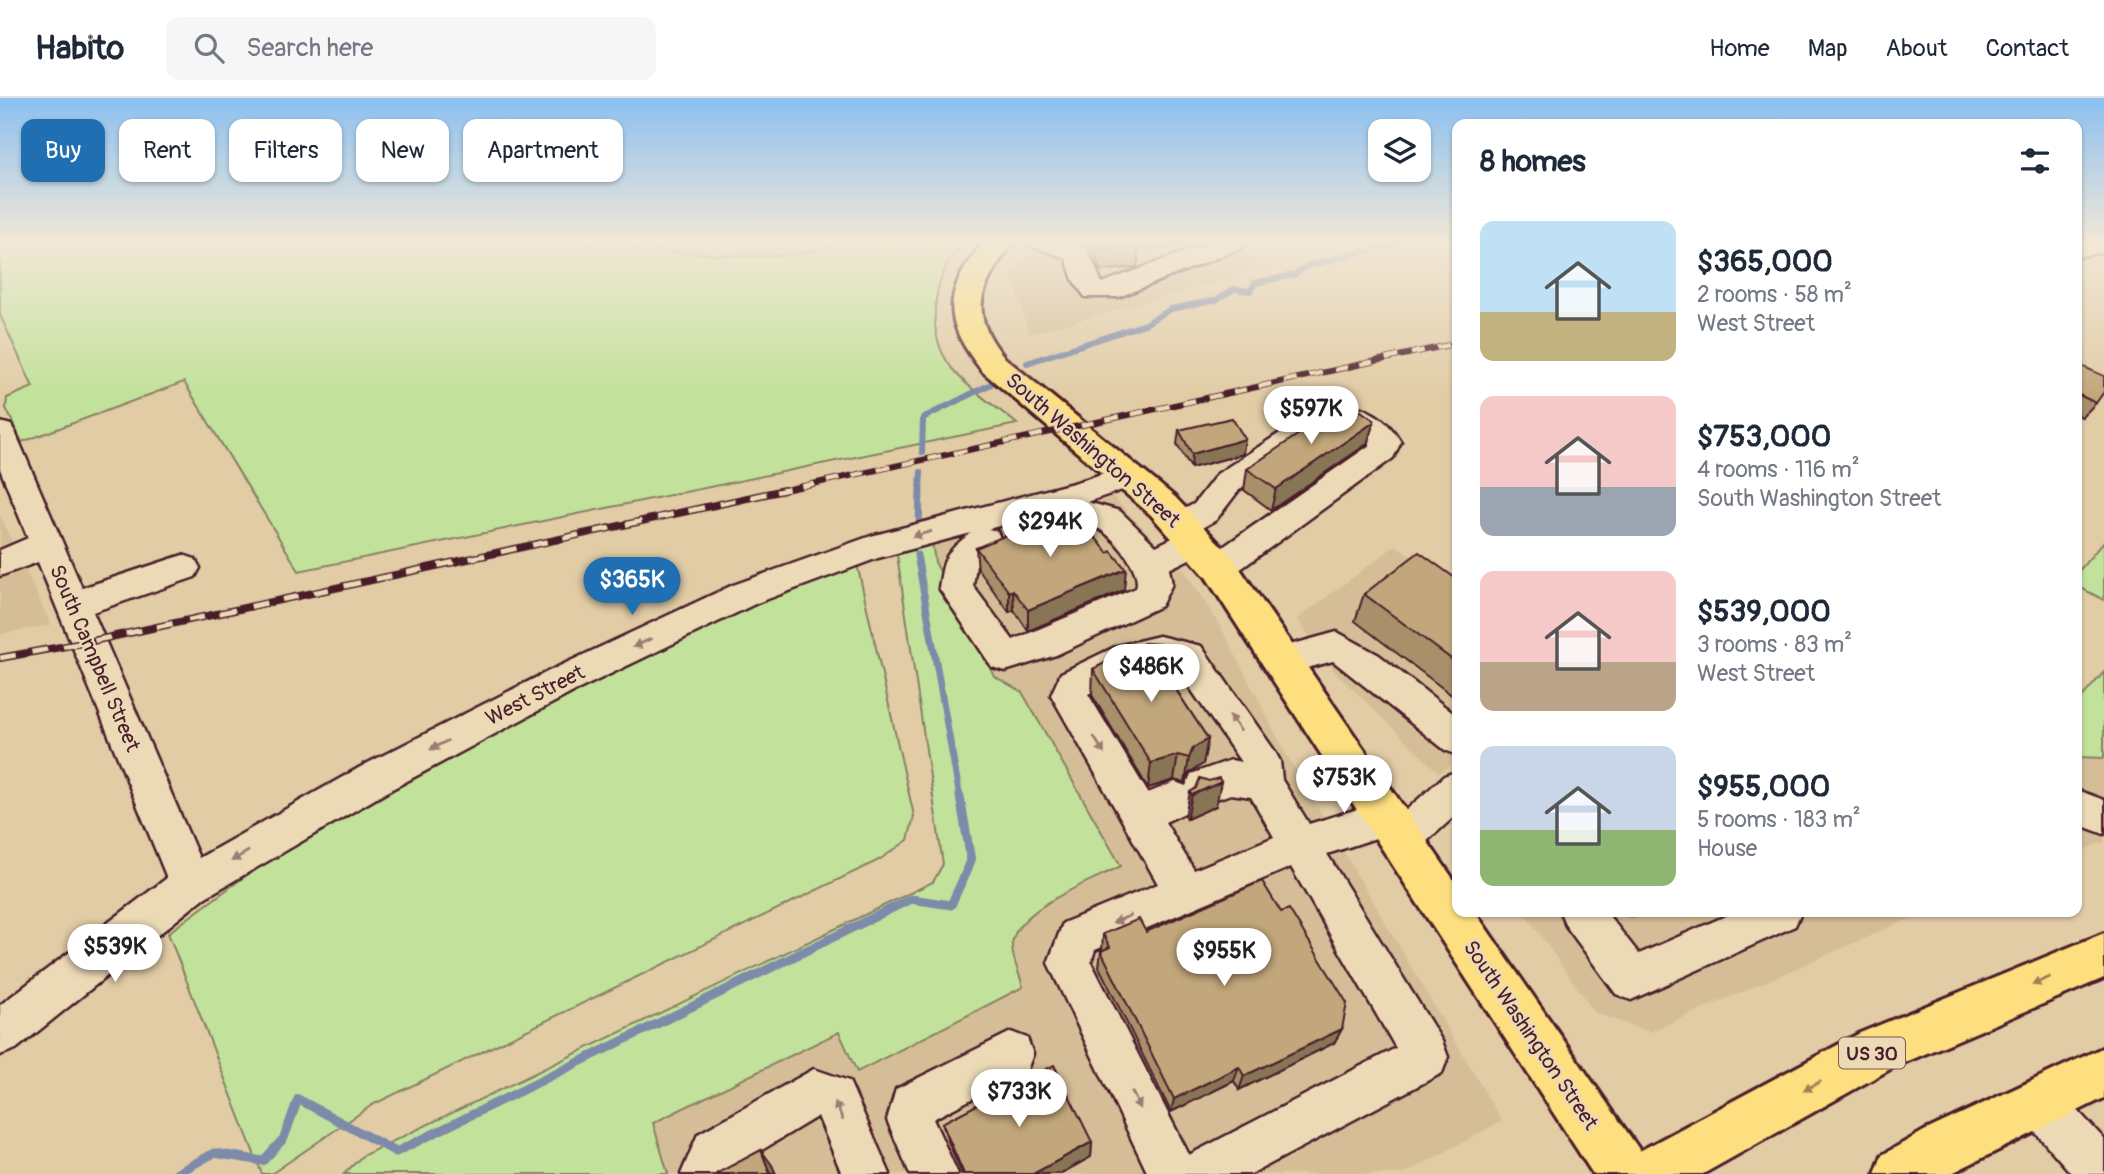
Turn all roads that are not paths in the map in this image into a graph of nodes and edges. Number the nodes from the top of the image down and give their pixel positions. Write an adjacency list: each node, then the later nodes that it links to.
1 (967, 292): 4 (main road, South Washington Street)
2 (0, 432): 3 (street, South Campbell Street)
3 (8, 475): 6 (street, South Campbell Street)
4 (1129, 476): 5 (street, West Street); 7 (main road, South Washington Street)
5 (981, 529): 9 (street); 9 (street); 21 (street, West Street, one-way to 21)
6 (47, 544): 8 (street); 11 (street, South Campbell Street)
7 (1199, 544): 7 (street); 9 (street); 12 (main road, South Washington Street)
8 (0, 564)
9 (1151, 564)
10 (183, 568): 11 (street)
11 (73, 606): 21 (street, South Campbell Street)
12 (1281, 661): 13 (street); 19 (main road, South Washington Street)
13 (1452, 733)
14 (1263, 783): 16 (street); 16 (street, one-way to 16); 20 (street)
15 (1452, 792): 19 (street)
16 (1173, 800): 22 (street)
17 (2082, 809): 18 (street)
18 (2104, 817)
19 (1392, 829): 20 (street); 36 (main road, South Washington Street)
20 (1300, 845): 22 (street); 35 (street)
21 (190, 885): 26 (street, West Street)
22 (1185, 892): 34 (street, one-way to 34)
23 (1585, 917): 24 (street)
24 (1769, 917)
25 (2104, 955): 37 (main road, US 30, one-way to 37)
26 (0, 1033)
27 (1011, 1054): 33 (street)
28 (2104, 1072): 29 (main road)
29 (2039, 1102): 30 (main road); 38 (street)
30 (1935, 1166)
31 (705, 1174): 32 (street, one-way to 31)
32 (866, 1174)
33 (934, 1174)
34 (1173, 1174)
35 (1202, 1174)
36 (1624, 1174)
37 (1651, 1174)
38 (2104, 1174)

